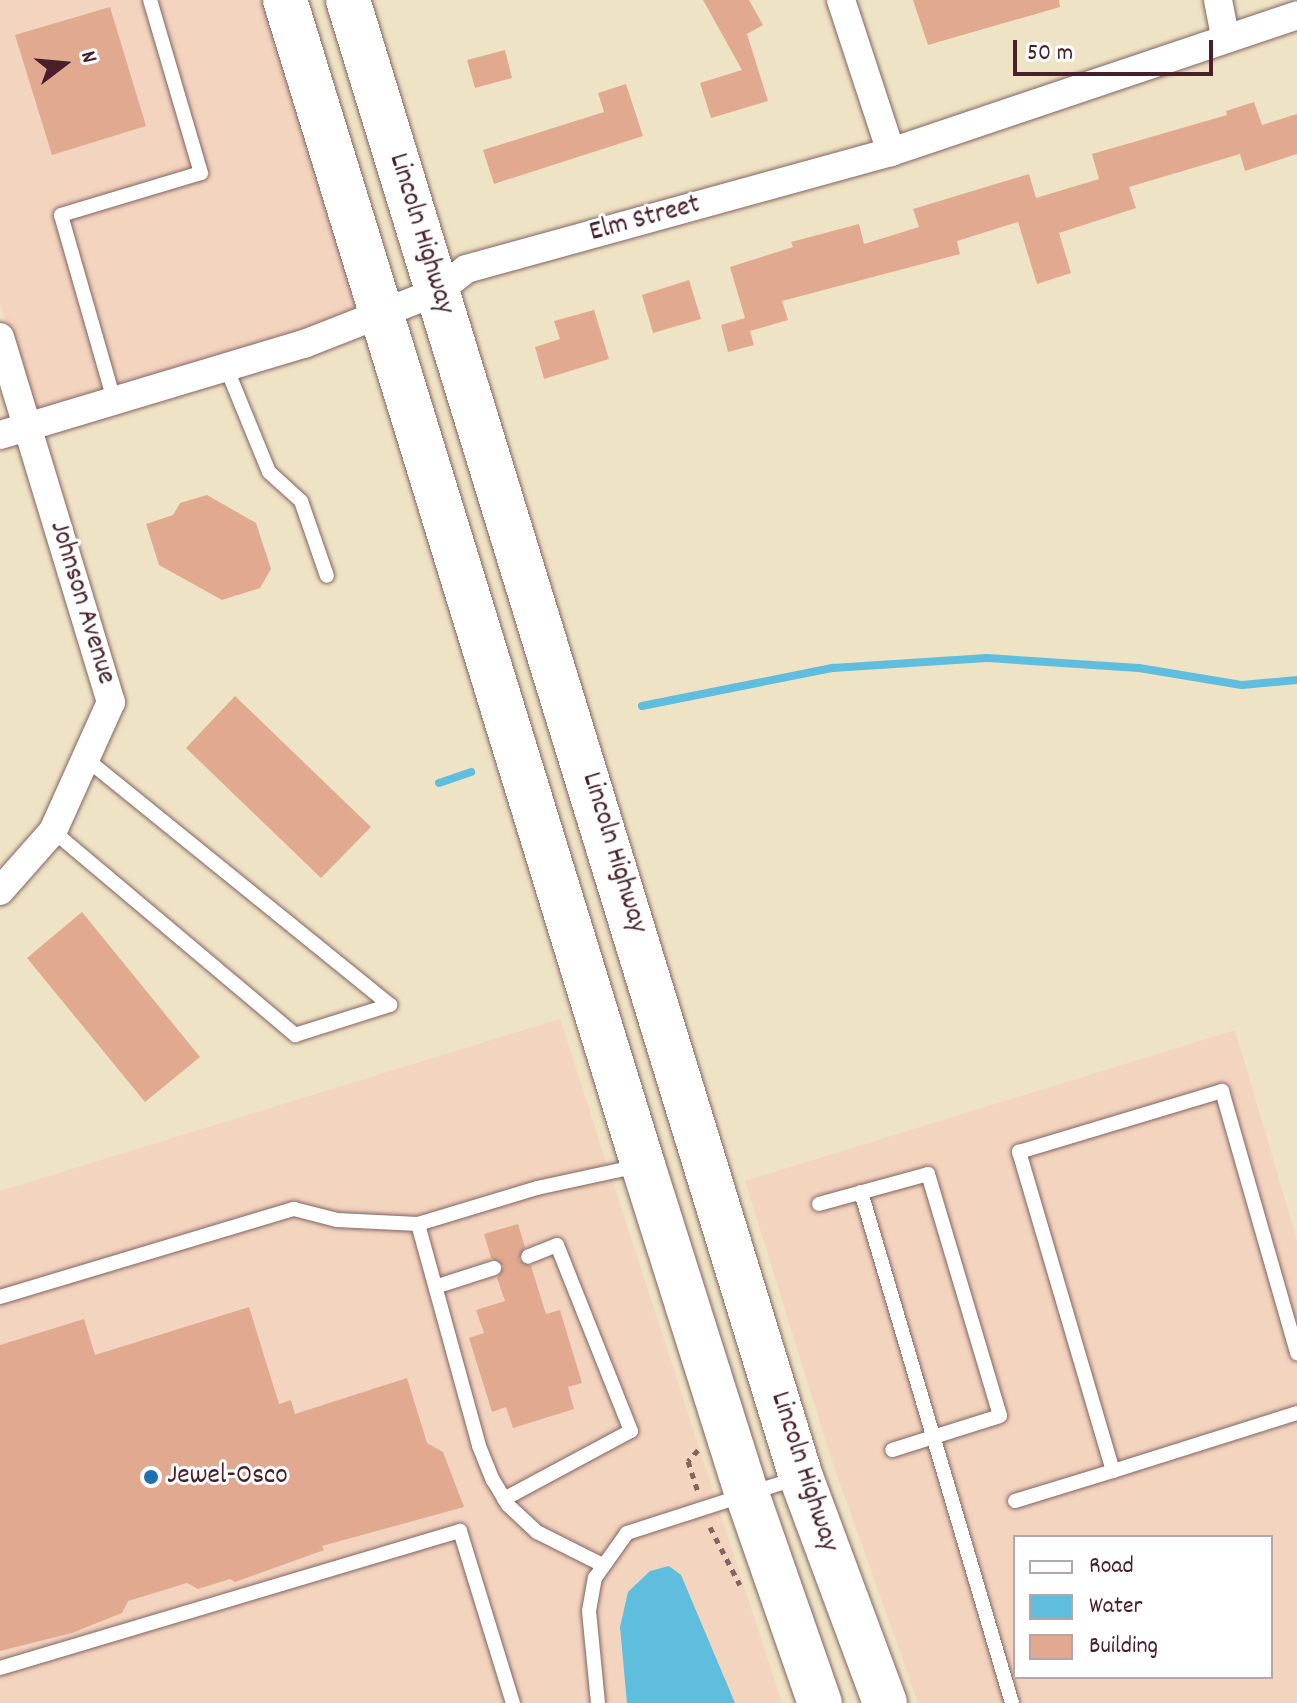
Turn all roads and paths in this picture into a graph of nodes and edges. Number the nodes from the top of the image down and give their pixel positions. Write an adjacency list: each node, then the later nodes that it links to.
1 (150, 0): 13 (lane)
2 (285, 0): 10 (main road, Lincoln Highway)
3 (348, 0): 9 (main road, Lincoln Highway)
4 (841, 0): 8 (street)
5 (1218, 0): 7 (street)
6 (1297, 15): 7 (street, Elm Street)
7 (1225, 36): 8 (street, Elm Street)
8 (891, 152): 9 (street, Elm Street)
9 (437, 292): 10 (street, Elm Street); 33 (main road, Lincoln Highway)
10 (381, 314): 12 (street, Elm Street); 20 (main road, Lincoln Highway)
11 (0, 337): 14 (street, Johnson Avenue)
12 (226, 367): 13 (street, Elm Street); 16 (lane)
13 (114, 400): 14 (street, Elm Street)
14 (27, 426): 15 (street, Elm Street); 17 (street, Johnson Avenue)
15 (0, 435)
16 (327, 576)
17 (85, 758): 18 (street, Johnson Avenue); 18 (lane)
18 (53, 831): 19 (street, Johnson Avenue)
19 (0, 891)
20 (643, 1165): 23 (lane); 34 (main road, Lincoln Highway)
21 (861, 1192): 22 (lane); 30 (lane); 30 (lane)
22 (819, 1204)
23 (418, 1224): 26 (lane); 27 (lane)
24 (528, 1257): 35 (lane)
25 (494, 1268): 26 (lane)
26 (438, 1286): 35 (lane)
27 (0, 1297)
28 (1297, 1353): 32 (lane)
29 (1297, 1413): 32 (lane)
30 (936, 1435): 31 (lane); 43 (lane)
31 (892, 1450)
32 (1113, 1471): 36 (lane)
33 (801, 1477): 34 (lane); 42 (main road, Lincoln Highway)
34 (746, 1491): 37 (lane); 41 (main road, Lincoln Highway)
35 (504, 1499): 37 (lane)
36 (1015, 1501)
37 (603, 1565): 40 (lane)
38 (0, 1668): 39 (lane)
39 (513, 1703)
40 (598, 1703)
41 (820, 1703)
42 (885, 1703)
43 (1012, 1703)

